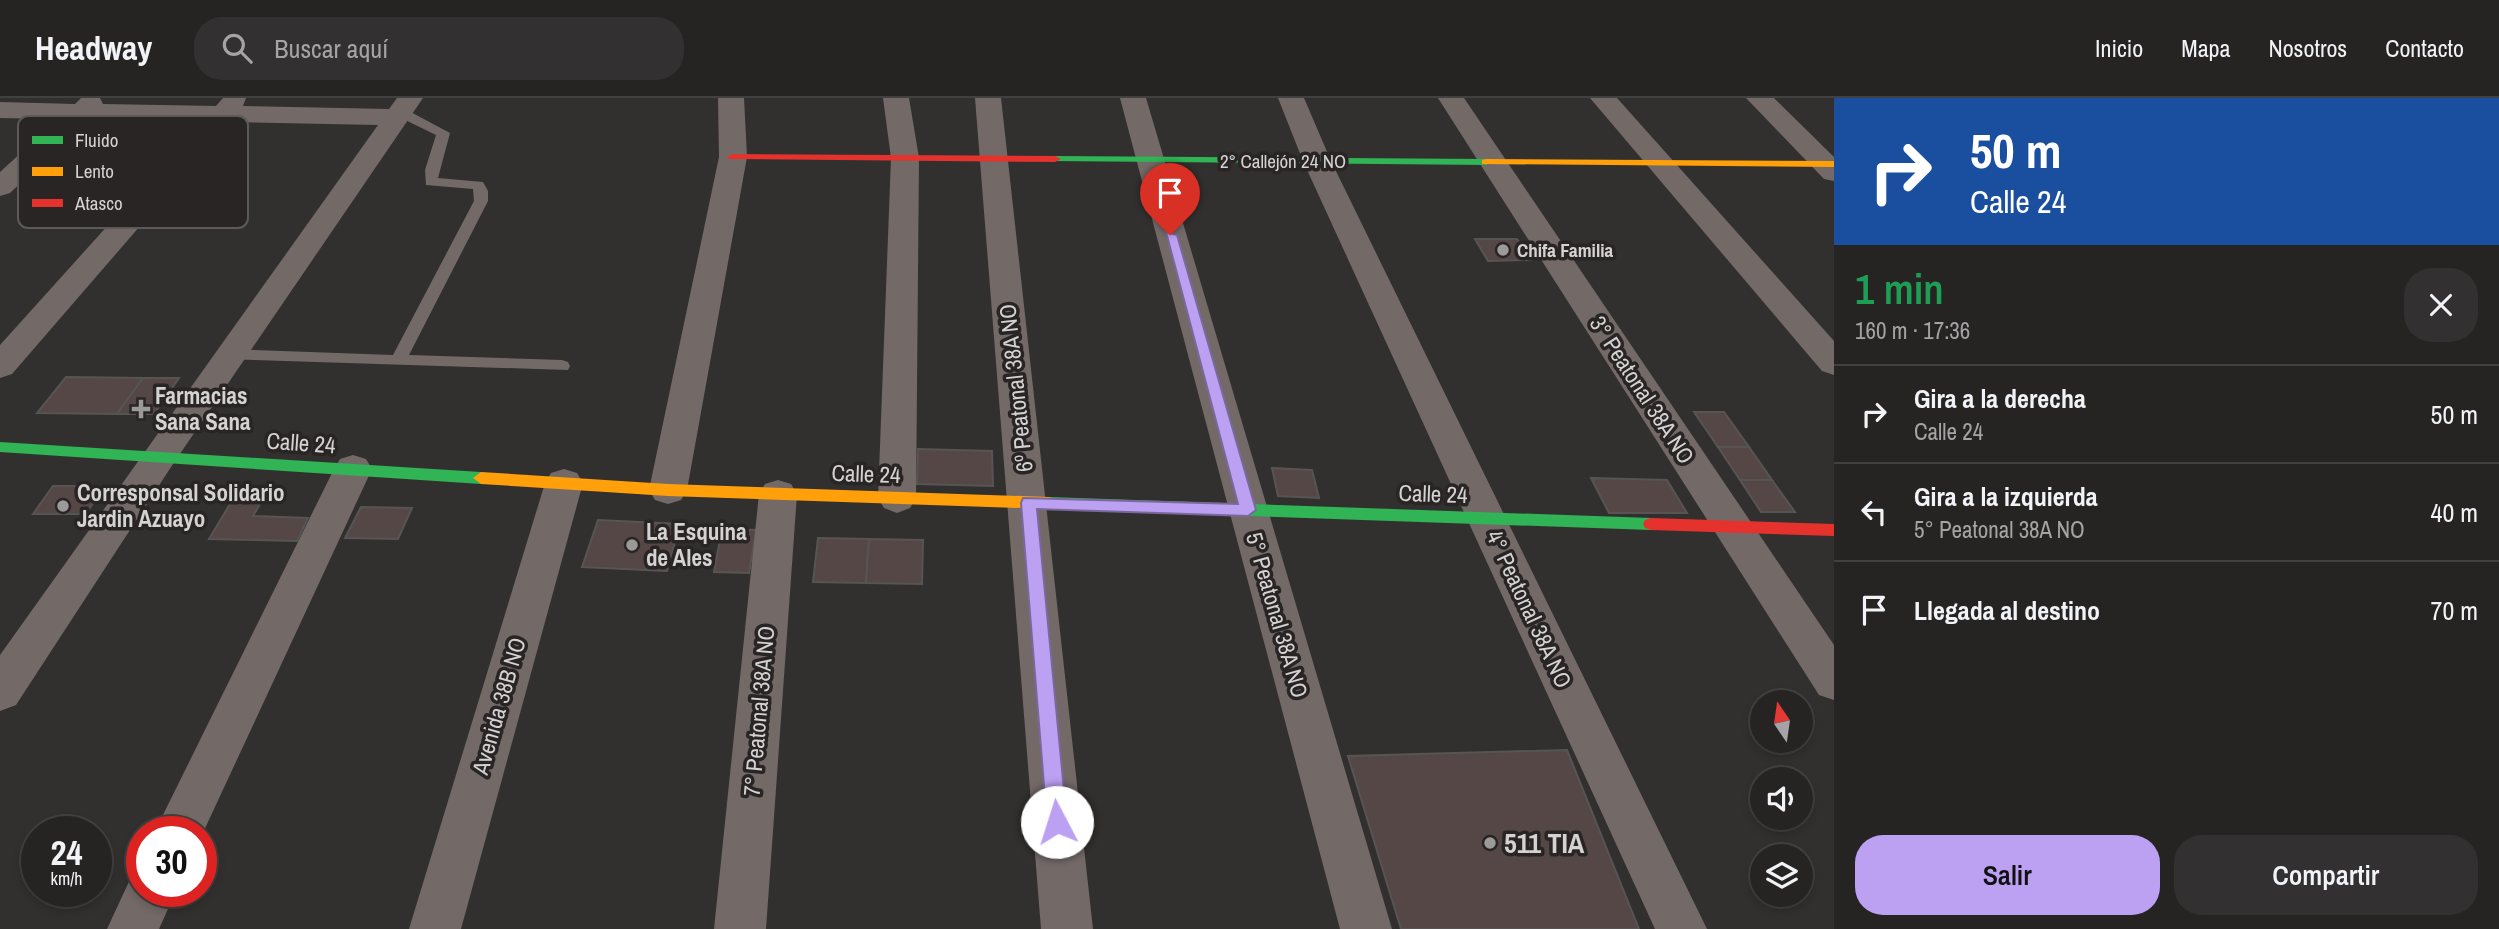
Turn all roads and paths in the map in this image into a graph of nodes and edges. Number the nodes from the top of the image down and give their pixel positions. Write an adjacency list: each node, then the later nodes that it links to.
1 (731, 98): 14 (street)
2 (896, 98): 15 (street)
3 (988, 98): 16 (street, 6º Peatonal 38A NO)
4 (1133, 98): 17 (street, 5° Peatonal 38A NO)
5 (1291, 98): 18 (street, 4° Peatonal 38A NO)
6 (1451, 98): 19 (street, 3° Peatonal 38A NO)
7 (1603, 98): 20 (street)
8 (1759, 98): 21 (street)
9 (89, 104): 10 (street); 12 (street); 13 (street)
10 (231, 105): 11 (street)
11 (403, 109): 25 (street); 26 (lane)
12 (0, 110)
13 (76, 116)
14 (733, 157): 15 (street, 2° Callejón 24 NO); 34 (street)
15 (905, 158): 16 (street, 2° Callejón 24 NO); 36 (street)
16 (992, 159): 17 (street, 2° Callejón 24 NO); 37 (street, 6º Peatonal 38A NO)
17 (1149, 160): 18 (street, 2° Callejón 24 NO); 38 (street, 5° Peatonal 38A NO)
18 (1317, 161): 19 (street, 2° Callejón 24 NO); 39 (street, 4° Peatonal 38A NO)
19 (1491, 162): 20 (street, 2° Callejón 24 NO); 40 (street, 3° Peatonal 38A NO)
20 (1657, 163): 21 (street, 2° Callejón 24 NO); 27 (street)
21 (1831, 167)
22 (18, 170): 23 (street)
23 (0, 187)
24 (122, 228): 28 (street)
25 (229, 355): 26 (lane); 31 (street)
26 (398, 361): 29 (lane)
27 (1834, 363)
28 (0, 366)
29 (562, 366)
30 (0, 447): 31 (street, Calle 24)
31 (158, 457): 32 (street, Calle 24); 43 (street)
32 (353, 469): 33 (street, Calle 24); 44 (street)
33 (564, 483): 34 (street, Calle 24); 47 (street, Avenida 38B NO)
34 (668, 490): 35 (street, Calle 24)
35 (778, 494): 36 (street, Calle 24); 48 (street, 7° Peatonal 38A NO)
36 (897, 498): 37 (street, Calle 24)
37 (1028, 503): 38 (street, Calle 24); 49 (street, 6º Peatonal 38A NO)
38 (1248, 510): 39 (street, Calle 24); 50 (street, 5° Peatonal 38A NO)
39 (1486, 518): 40 (street, Calle 24); 51 (street, 4° Peatonal 38A NO)
40 (1732, 527): 41 (street, Calle 24); 42 (street, 3° Peatonal 38A NO)
41 (1834, 530)
42 (1834, 681)
43 (0, 691)
44 (187, 816)
45 (143, 907): 46 (street)
46 (132, 929)
47 (435, 929)
48 (740, 929)
49 (1067, 929)
50 (1366, 929)
51 (1681, 929)

